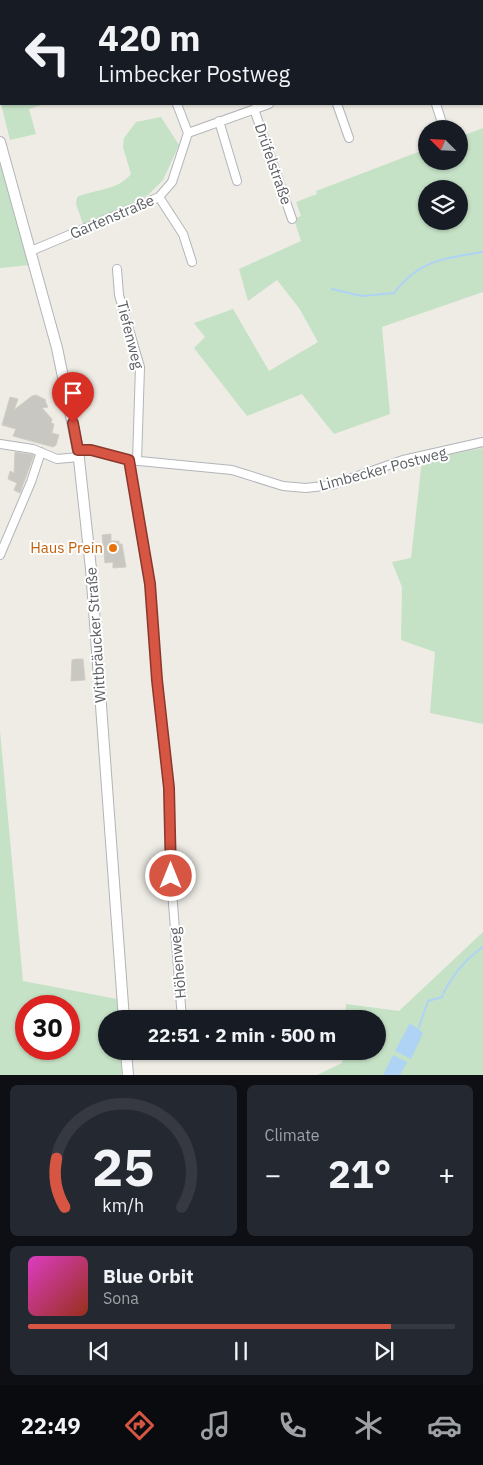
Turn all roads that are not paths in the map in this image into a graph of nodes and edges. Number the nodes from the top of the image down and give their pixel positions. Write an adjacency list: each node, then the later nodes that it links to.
1 (177, 105): 7 (street)
2 (337, 105): 8 (street)
3 (436, 105): 5 (street)
4 (257, 106): 6 (street); 12 (street, Drüfelstraße)
5 (441, 120)
6 (219, 122): 7 (street); 10 (street)
7 (188, 133): 11 (street, Gartenstraße)
8 (349, 138)
9 (0, 142): 13 (main road, Wittbräucker Straße)
10 (237, 181)
11 (159, 197): 13 (street, Gartenstraße); 14 (street)
12 (292, 220)
13 (31, 251): 19 (main road, Wittbräucker Straße)
14 (192, 262)
15 (117, 269): 20 (street, Tiefenweg)
16 (483, 442): 20 (street, Limbecker Postweg)
17 (0, 444): 18 (street, Limbecker Postweg)
18 (41, 452): 19 (street, Limbecker Postweg); 21 (street)
19 (78, 454): 20 (street, Limbecker Postweg); 22 (main road, Wittbräucker Straße)
20 (133, 460): 23 (street, Höhenweg)
21 (0, 555)
22 (123, 1010)
23 (181, 1010)
24 (127, 1060): 25 (main road)
25 (128, 1075)

